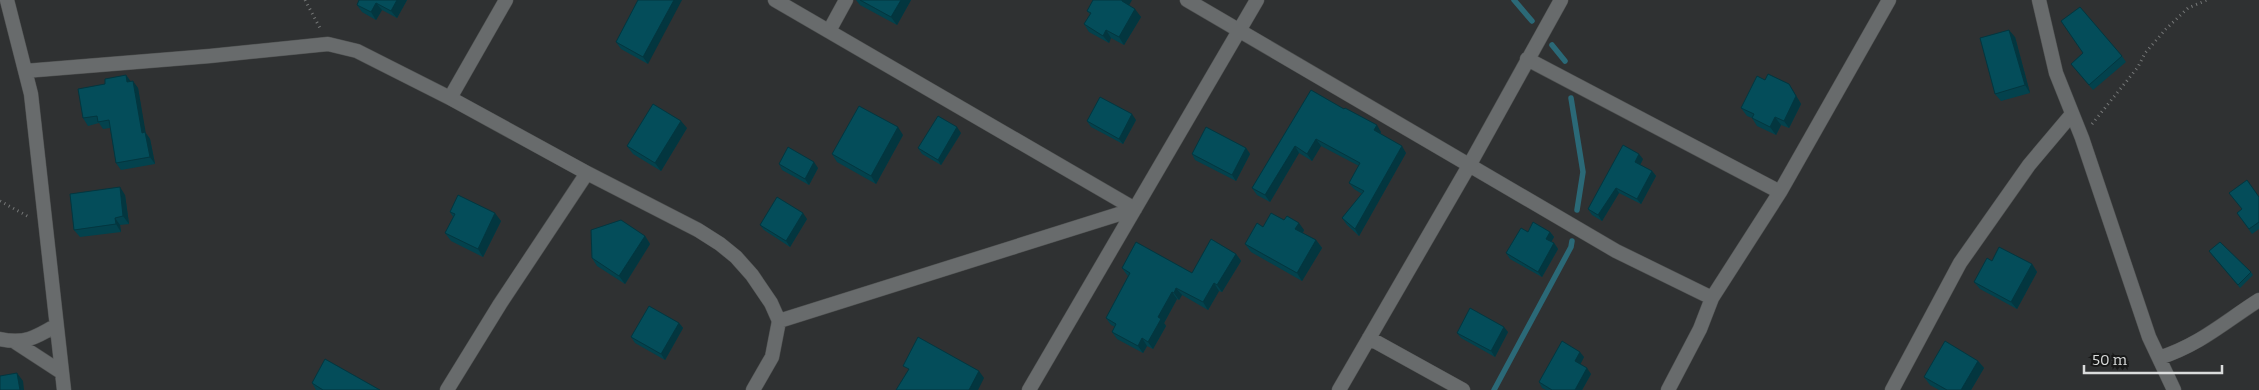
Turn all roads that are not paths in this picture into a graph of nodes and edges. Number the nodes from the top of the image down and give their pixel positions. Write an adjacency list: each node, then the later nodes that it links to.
1 (6, 0): 13 (street)
2 (506, 0): 14 (street)
3 (775, 0): 11 (street)
4 (846, 0): 11 (street)
5 (1187, 0): 10 (street)
6 (1257, 0): 10 (street)
7 (1561, 0): 12 (street)
8 (1889, 0): 18 (street)
9 (2039, 0): 15 (street)
10 (1240, 30): 16 (street); 19 (street)
11 (828, 31): 19 (street)
12 (1527, 59): 16 (street); 18 (street)
13 (25, 71): 14 (street); 23 (street)
14 (450, 98): 17 (street)
15 (2072, 114): 27 (street); 36 (street)
16 (1470, 164): 20 (street); 24 (street)
17 (587, 173): 22 (street); 30 (street)
18 (1780, 192): 20 (street)
19 (1134, 209): 22 (street); 32 (street)
20 (1712, 298): 35 (street)
21 (2259, 300): 27 (street)
22 (779, 322): 31 (street)
23 (55, 326): 26 (street); 28 (street)
24 (1369, 338): 33 (street); 34 (street)
25 (0, 339): 26 (street)
26 (15, 342): 28 (street)
27 (2159, 358): 37 (street)
28 (61, 372): 29 (street)
29 (64, 390)
30 (447, 390)
31 (753, 390)
32 (1029, 390)
33 (1339, 390)
34 (1463, 390)
35 (1668, 390)
36 (1892, 390)
37 (2174, 390)

